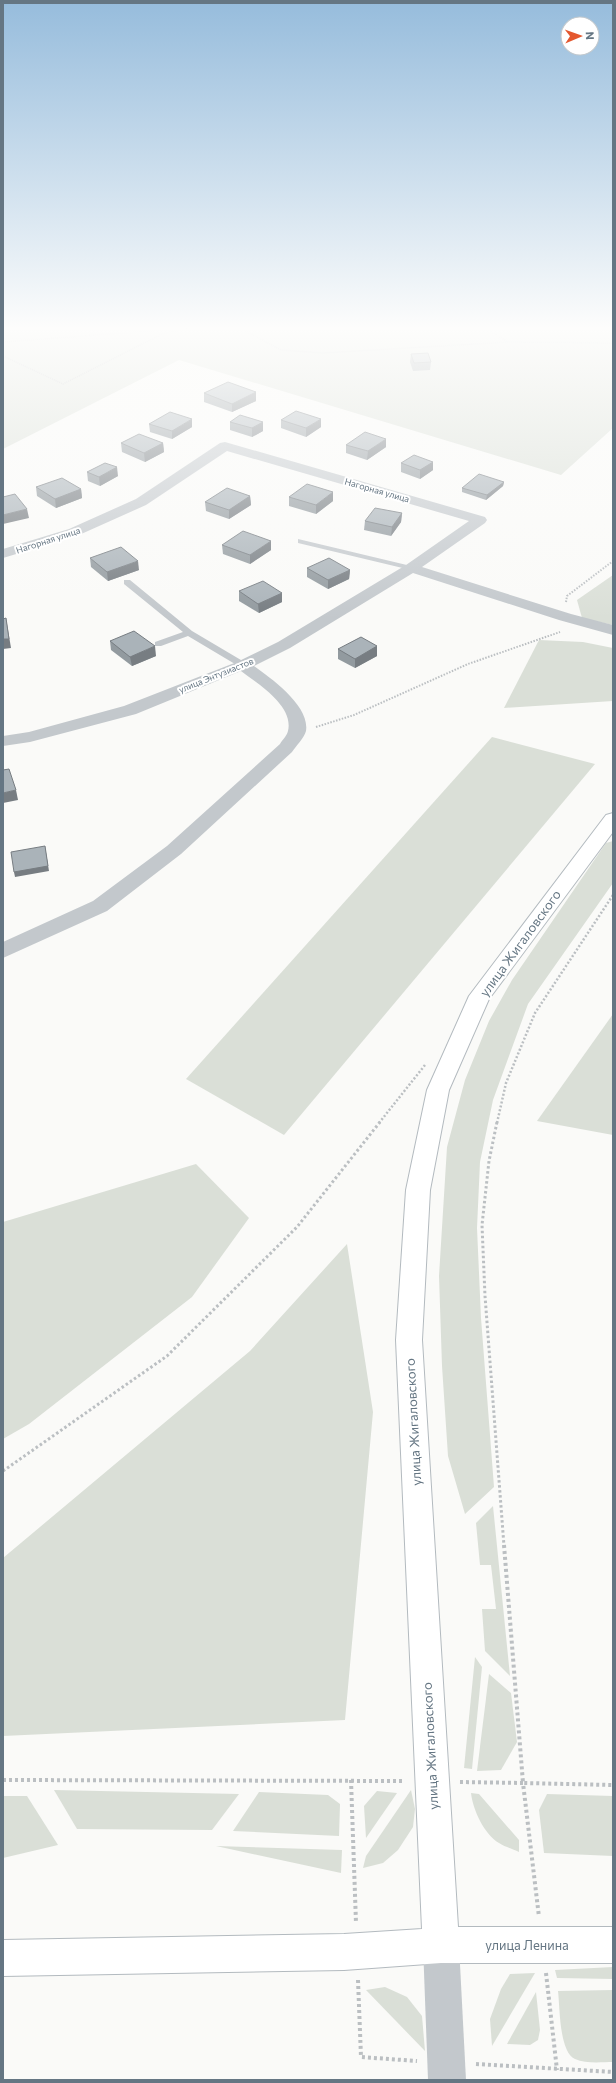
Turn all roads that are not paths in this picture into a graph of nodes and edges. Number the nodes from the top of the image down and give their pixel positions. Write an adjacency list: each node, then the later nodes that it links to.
1 (301, 541): 3 (lane)
2 (3, 554): 3 (street, Нагорная улица)
3 (412, 568): 5 (street); 8 (street, улица Энтузиастов)
4 (127, 582): 6 (lane)
5 (613, 630)
6 (189, 632): 7 (lane); 8 (lane)
7 (158, 644)
8 (243, 664): 9 (street, улица Энтузиастов); 11 (street)
9 (3, 741)
10 (610, 829): 12 (main road, улица Жигаловского)
11 (3, 951)
12 (441, 1945): 13 (main road, улица Ленина); 14 (main road, улица Ленина); 15 (street, улица Жигаловского)
13 (613, 1945)
14 (3, 1958)
15 (447, 2080)

